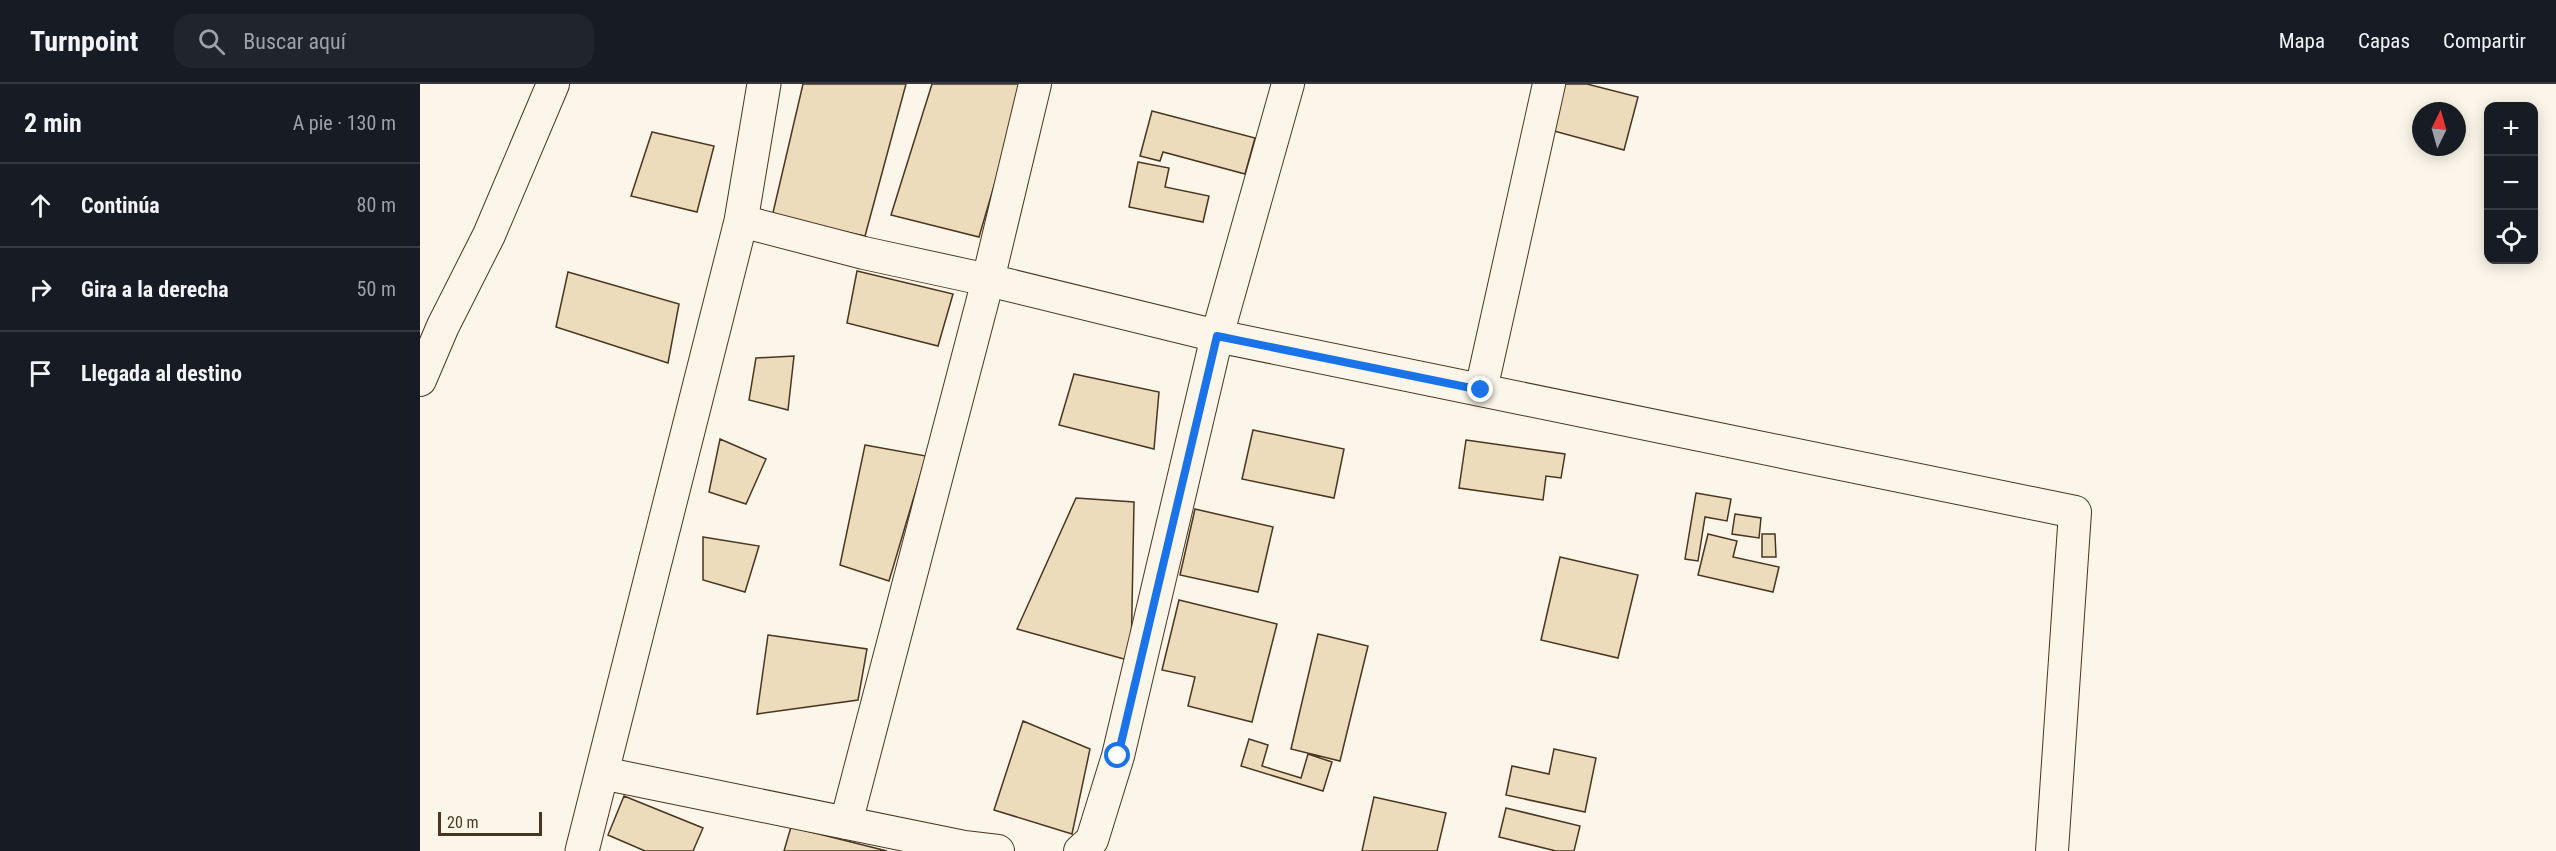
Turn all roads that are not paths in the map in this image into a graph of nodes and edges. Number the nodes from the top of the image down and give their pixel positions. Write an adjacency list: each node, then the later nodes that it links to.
1 (554, 84): 8 (street)
2 (764, 84): 6 (street)
3 (1035, 84): 7 (street)
4 (1288, 84): 9 (street)
5 (1549, 84): 11 (street)
6 (741, 221): 7 (street); 12 (street)
7 (988, 280): 9 (street); 13 (street)
8 (432, 321): 10 (street)
9 (1217, 336): 11 (street); 16 (street)
10 (420, 380)
11 (1481, 390): 17 (street)
12 (602, 773): 13 (street); 14 (street)
13 (846, 823): 15 (street)
14 (582, 851)
15 (998, 851)
16 (1080, 851)
17 (2052, 851)

